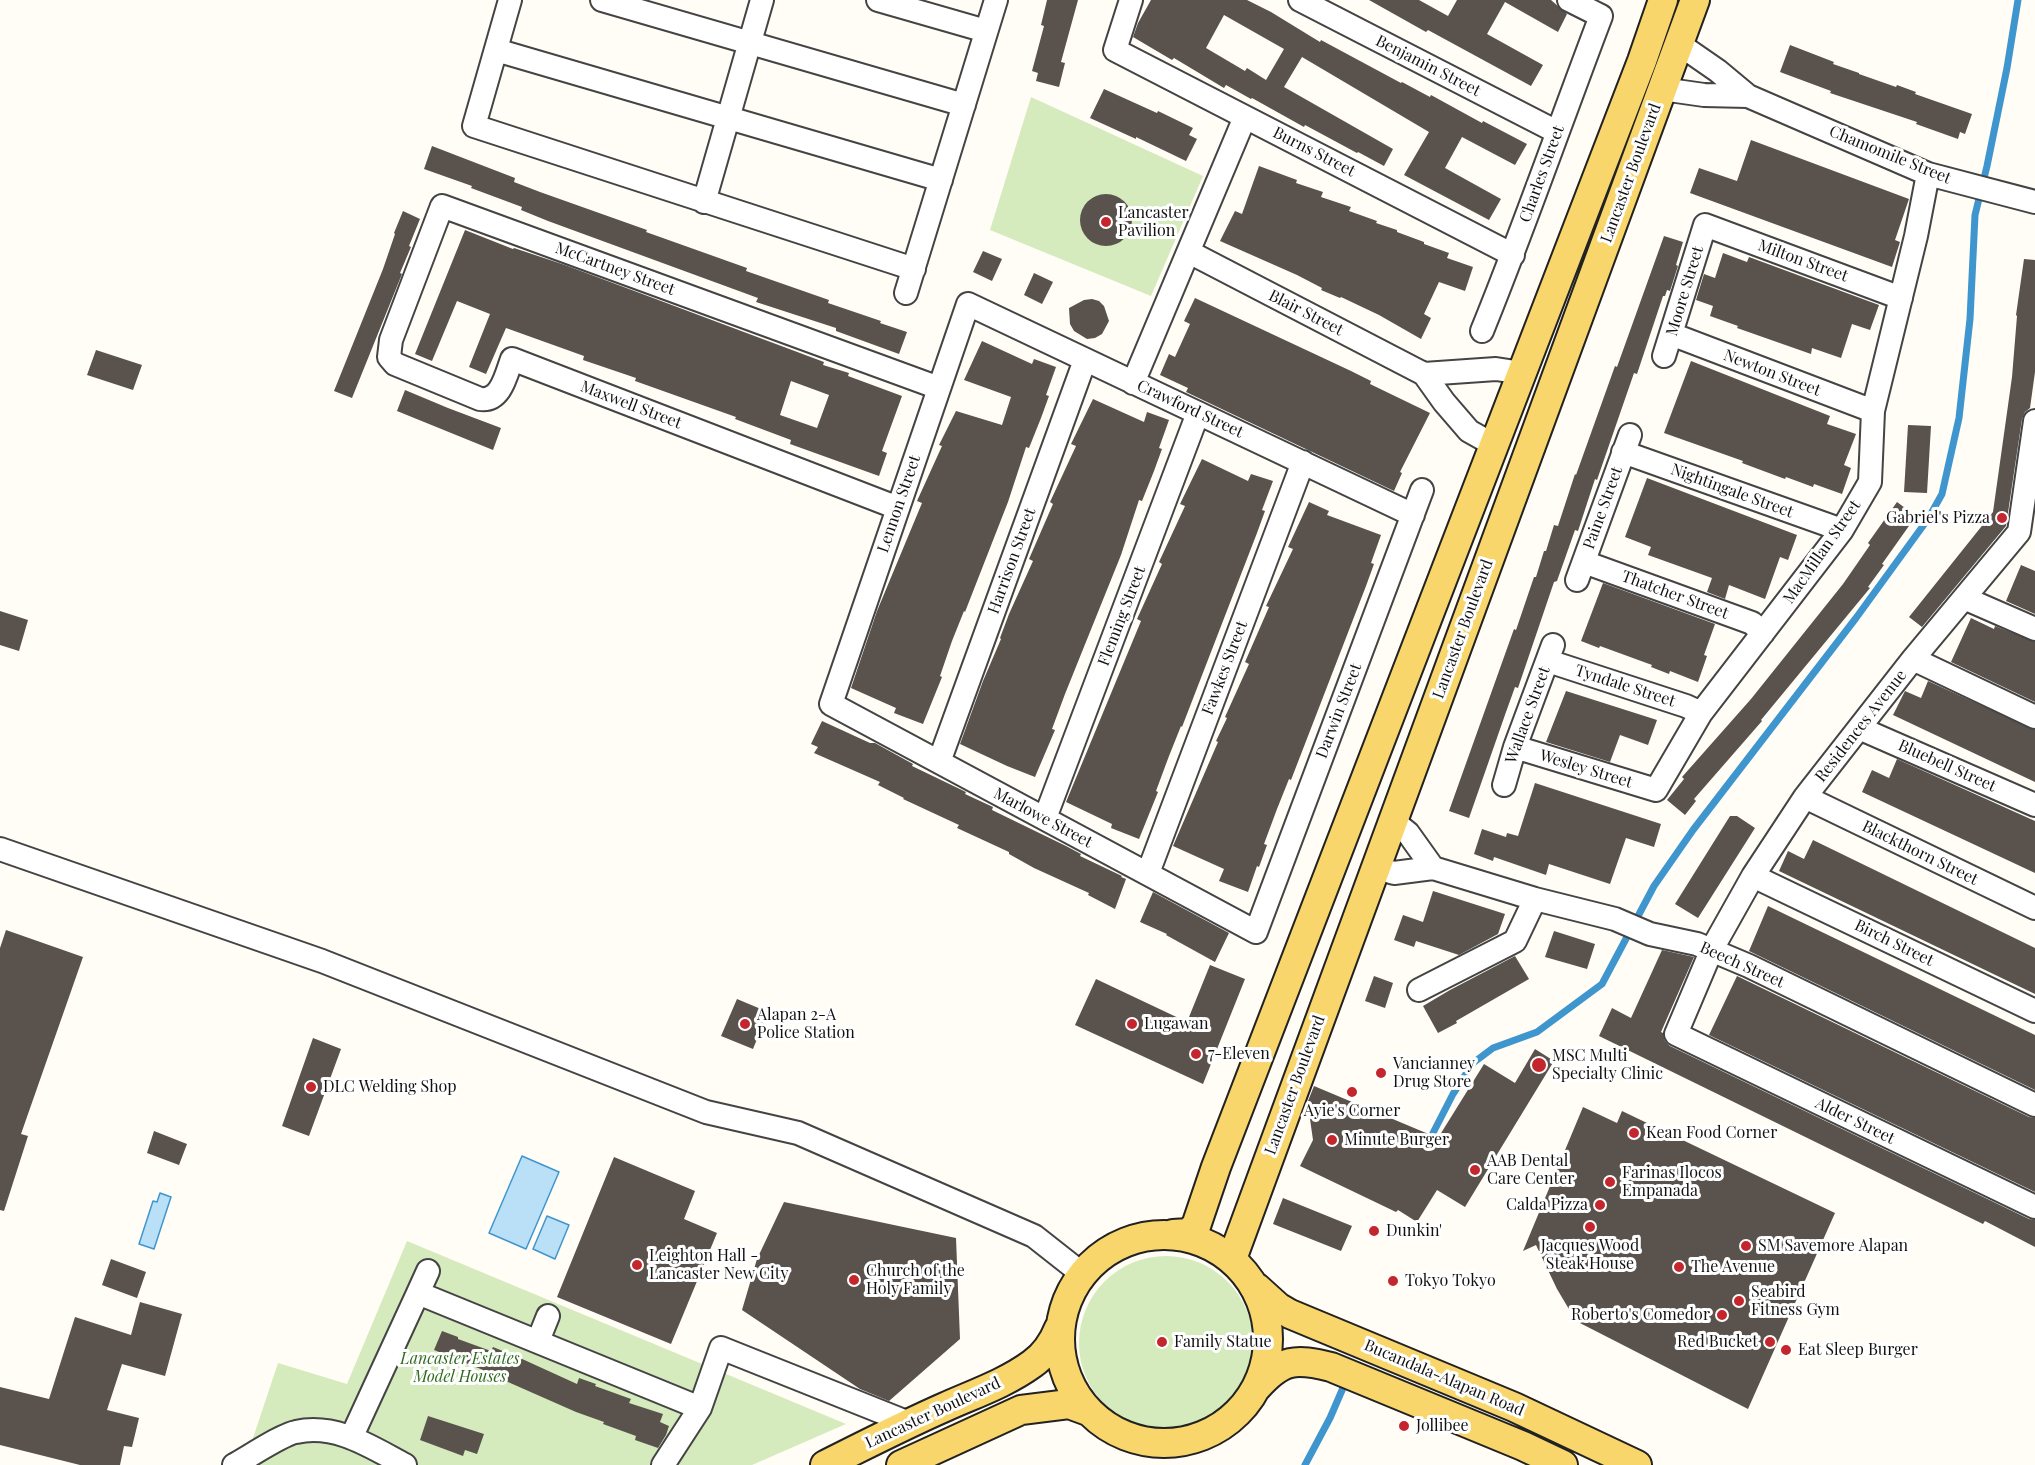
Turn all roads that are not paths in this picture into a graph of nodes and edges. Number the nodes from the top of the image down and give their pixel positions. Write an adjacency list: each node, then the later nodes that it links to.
1 (510, 0): 14 (street)
2 (602, 0): 12 (street)
3 (762, 0): 12 (street)
4 (878, 0): 11 (street)
5 (996, 0): 11 (street)
6 (1131, 0): 19 (street, Burns Street)
7 (1300, 0): 20 (street, Benjamin Street)
8 (1569, 0): 20 (street, Charles Street)
9 (1663, 0): 37 (main road, Lancaster Boulevard)
10 (1695, 0): 13 (main road, Lancaster Boulevard)
11 (986, 31): 17 (street)
12 (750, 43): 17 (street); 18 (street)
13 (1679, 44): 15 (main road, Lancaster Boulevard); 16 (street, Chamomile Street)
14 (496, 50): 18 (street); 23 (street)
15 (1662, 89): 16 (street, Chamomile Street); 70 (main road, Lancaster Boulevard)
16 (1748, 96): 21 (street, Chamomile Street)
17 (964, 105): 22 (street)
18 (728, 117): 22 (street); 23 (street)
19 (1245, 117): 26 (street); 27 (street, Burns Street)
20 (1557, 132): 27 (street, Charles Street)
21 (1928, 174): 24 (street, Chamomile Street); 30 (street, MacMillan Street)
22 (941, 180): 28 (street)
23 (704, 202): 28 (street)
24 (2035, 202)
25 (1705, 225): 30 (street, Milton Street); 33 (street, Moore Street)
26 (1189, 252): 38 (street, Blair Street); 39 (street)
27 (1513, 255): 32 (street, Charles Street)
28 (914, 269): 29 (street)
29 (906, 293)
30 (1901, 298): 41 (street, MacMillan Street)
31 (968, 304): 36 (street, Crawford Street); 40 (street, Lennon Street)
32 (1482, 332)
33 (1671, 334): 34 (street, Moore Street); 41 (street, Newton Street)
34 (1664, 356)
35 (388, 357): 40 (street, McCartney Street); 49 (street, Maxwell Street)
36 (1085, 360): 39 (street, Crawford Street); 64 (street, Harrison Street)
37 (1522, 373): 38 (street); 45 (main road, Lancaster Boulevard)
38 (1424, 374): 45 (street, Blair Street)
39 (1134, 382): 42 (street, Crawford Street)
40 (939, 388): 49 (street, Lennon Street)
41 (1873, 411): 51 (street, MacMillan Street)
42 (1198, 413): 47 (street, Crawford Street); 69 (street, Fleming Street)
43 (2035, 421): 46 (street, Residences Avenue)
44 (1626, 444): 51 (street, Nightingale Street); 53 (street, Paine Street)
45 (1494, 445): 85 (main road, Lancaster Boulevard)
46 (2033, 458): 52 (street, Residences Avenue)
47 (1303, 462): 50 (street, Crawford Street); 74 (street, Fawkes Street)
48 (1422, 490): 50 (street, Darwin Street)
49 (898, 508): 59 (street, Lennon Street)
50 (1413, 515): 78 (street, Darwin Street)
51 (1842, 530): 56 (street, MacMillan Street)
52 (2027, 535): 54 (street, Residences Avenue)
53 (1580, 571): 56 (street, Thatcher Street)
54 (1964, 598): 55 (street); 58 (street, Residences Avenue)
55 (2035, 630)
56 (1763, 633): 60 (street, MacMillan Street)
57 (1550, 653): 60 (street, Tyndale Street); 63 (street, Wallace Street)
58 (1913, 659): 61 (street); 62 (street, Residences Avenue)
59 (831, 704): 64 (street, Marlowe Street)
60 (1701, 713): 66 (street, MacMillan Street)
61 (2035, 717)
62 (1859, 728): 67 (street, Residences Avenue); 68 (street, Bluebell Street)
63 (1515, 747): 65 (street, Wallace Street); 66 (street, Wesley Street)
64 (939, 762): 69 (street, Marlowe Street)
65 (1504, 785)
66 (1656, 790)
67 (1805, 798): 75 (street, Residences Avenue); 77 (street, Blackthorn Street)
68 (2035, 805)
69 (1045, 818): 74 (street, Marlowe Street)
70 (1393, 821): 72 (main road, Lancaster Boulevard); 73 (street)
71 (0, 849): 88 (street)
72 (1376, 868): 73 (street, Beech Street); 86 (main road, Lancaster Boulevard)
73 (1433, 868): 76 (street, Beech Street)
74 (1148, 873): 78 (street, Marlowe Street)
75 (1753, 876): 79 (street, Residences Avenue); 81 (street, Birch Street)
76 (1535, 899): 79 (street, Beech Street); 80 (street)
77 (2035, 908)
78 (1256, 932)
79 (1705, 947): 82 (street, Residences Avenue); 83 (street, Beech Street)
80 (1419, 990)
81 (2035, 1011)
82 (1676, 1034): 84 (street, Alder Street)
83 (2035, 1105)
84 (2035, 1207)
85 (1173, 1234): 86 (main road); 88 (main road)
86 (1232, 1259): 89 (main road)
87 (428, 1271): 90 (street)
88 (1082, 1274): 92 (main road)
89 (1254, 1286): 94 (main road); 105 (main road, Bucandala-Alapan Road)
90 (418, 1293): 93 (street); 98 (street)
91 (548, 1316): 93 (street)
92 (1059, 1328): 96 (main road); 97 (main road, Lancaster Boulevard)
93 (538, 1341): 95 (street)
94 (1257, 1387): 96 (main road); 104 (main road, Bucandala-Alapan Road)
95 (700, 1408): 97 (street); 101 (street)
96 (1089, 1412): 103 (main road, Lancaster Boulevard)
97 (909, 1423): 102 (main road, Lancaster Boulevard)
98 (352, 1437): 99 (street); 100 (street)
99 (234, 1465)
100 (405, 1465)
101 (663, 1465)
102 (825, 1465)
103 (901, 1465)
104 (1563, 1465)
105 (1637, 1465)

